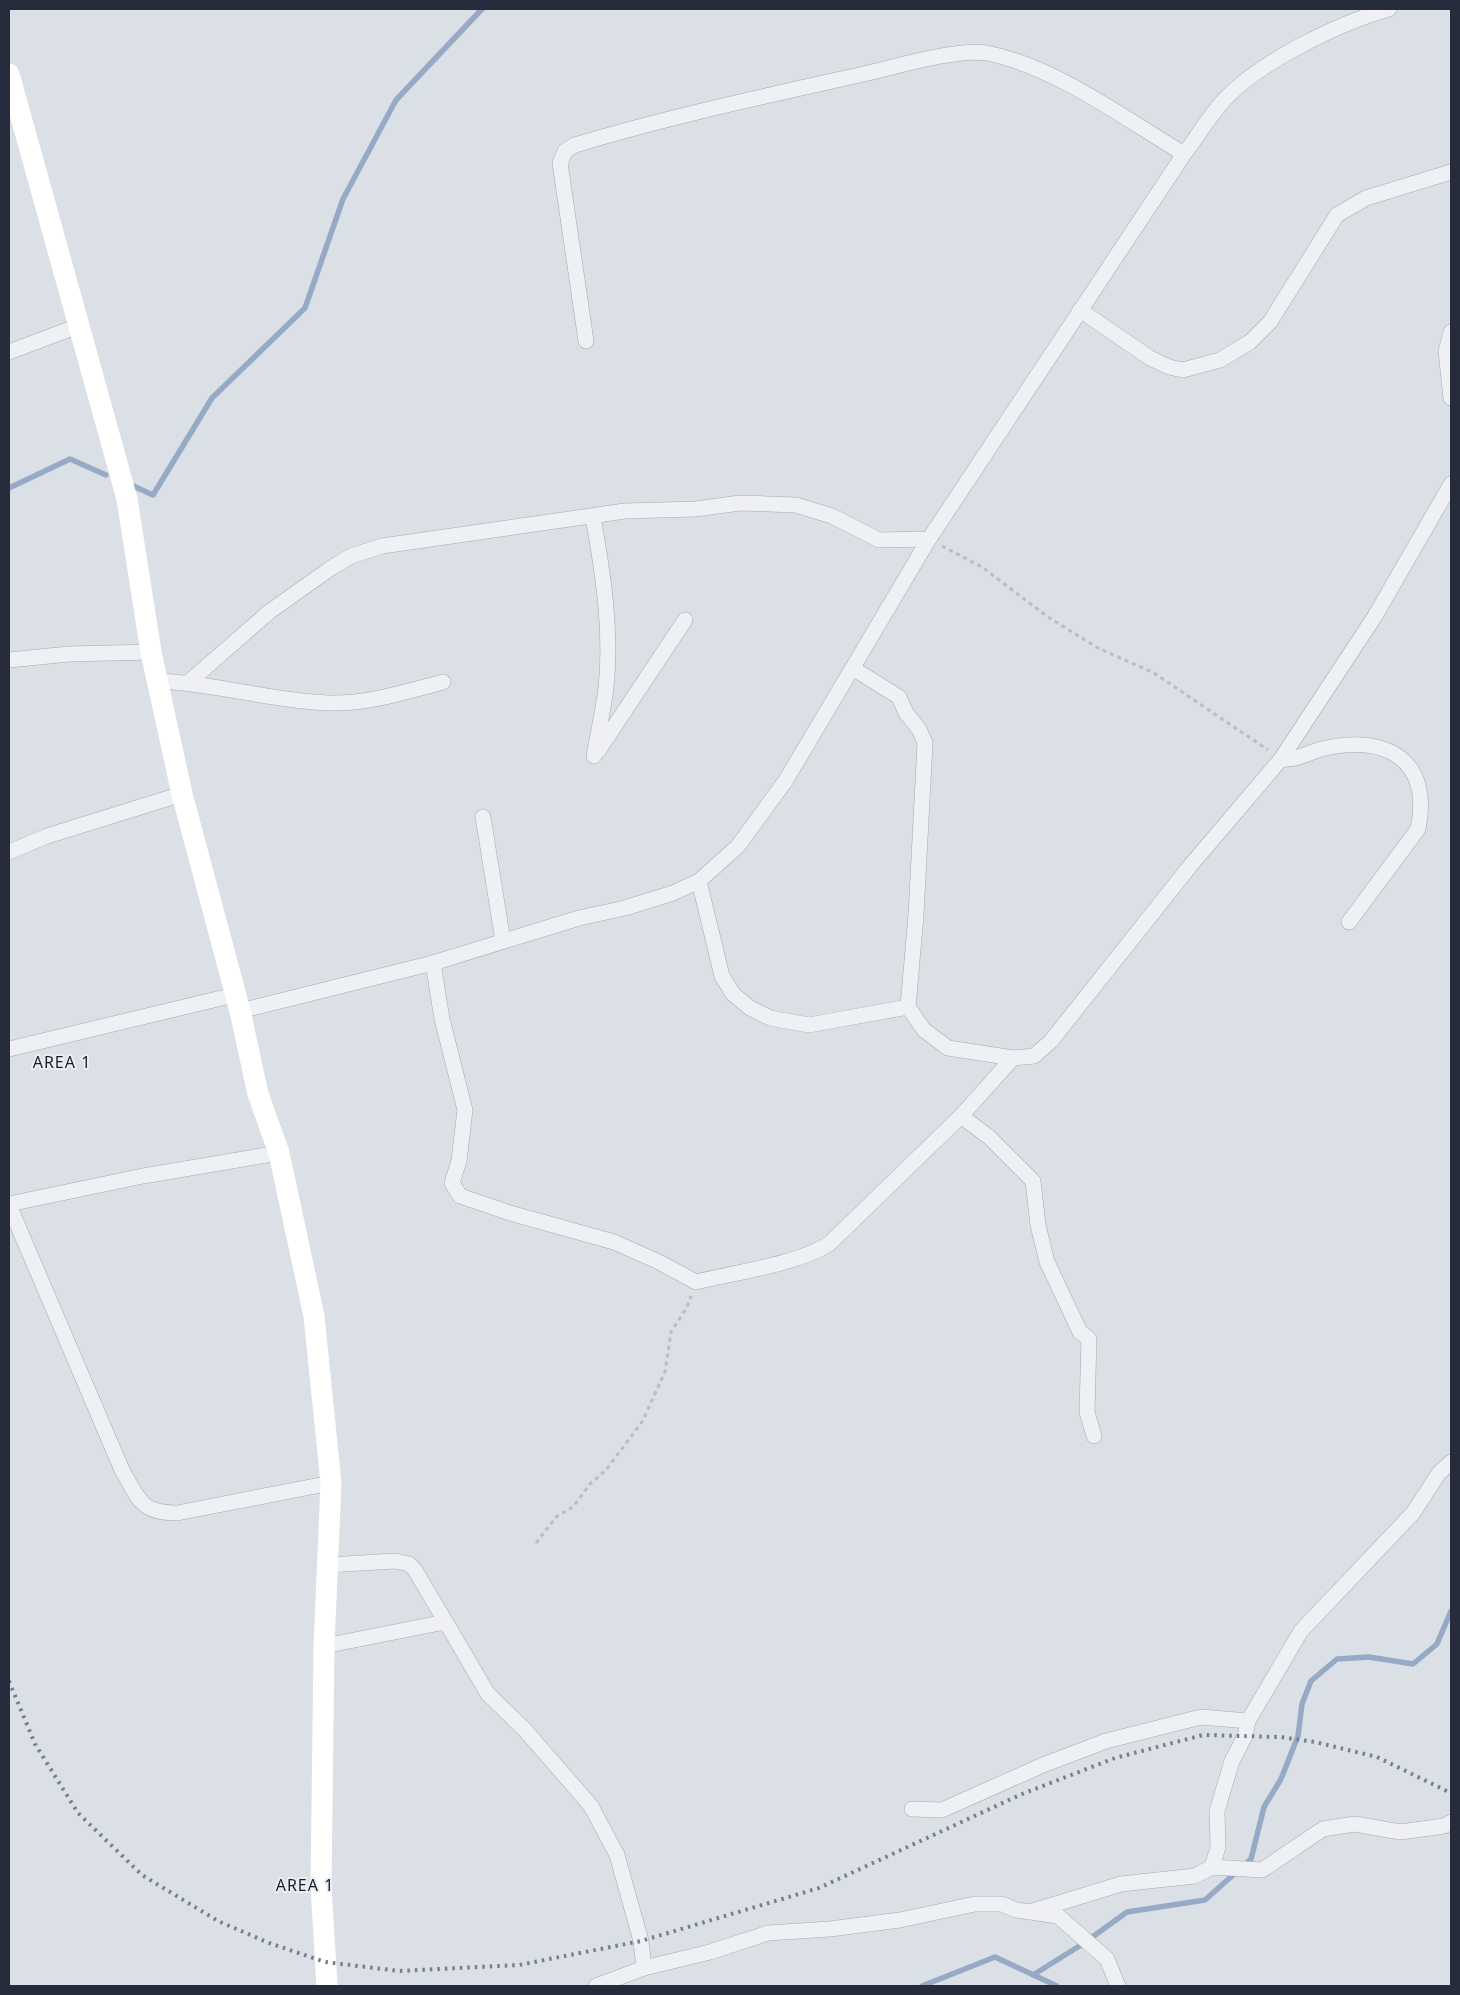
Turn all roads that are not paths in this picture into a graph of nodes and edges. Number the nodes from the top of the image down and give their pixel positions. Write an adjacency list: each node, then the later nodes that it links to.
1 (1389, 9): 3 (street)
2 (9, 74): 6 (main road)
3 (1184, 154): 5 (street); 8 (street)
4 (1451, 172): 5 (street)
5 (1080, 310): 13 (street)
6 (78, 326): 9 (street); 15 (main road)
7 (1451, 332): 10 (street)
8 (586, 341)
9 (9, 352)
10 (1451, 398)
11 (1451, 484): 21 (street)
12 (594, 517): 13 (street); 14 (street); 19 (street)
13 (929, 539): 17 (street)
14 (686, 620)
15 (150, 652): 16 (street); 18 (main road)
16 (9, 660)
17 (854, 670): 25 (street); 30 (street)
18 (158, 681): 19 (street); 22 (main road)
19 (189, 682): 20 (street)
20 (443, 682)
21 (1281, 759): 26 (street); 32 (street)
22 (182, 794): 24 (street); 29 (main road)
23 (483, 817): 27 (street)
24 (9, 852)
25 (699, 880): 27 (street); 30 (street)
26 (1348, 922)
27 (503, 941): 28 (street)
28 (432, 963): 29 (street); 33 (street)
29 (237, 1003): 31 (street); 34 (main road)
30 (908, 1007): 32 (street)
31 (9, 1049)
32 (1012, 1058): 33 (street)
33 (961, 1116): 36 (street)
34 (279, 1153): 35 (street); 38 (main road)
35 (9, 1205): 38 (street)
36 (1094, 1436)
37 (1451, 1462): 42 (street)
38 (331, 1483): 39 (main road)
39 (328, 1565): 40 (street); 41 (main road)
40 (445, 1622): 41 (street); 47 (street)
41 (324, 1646): 48 (main road)
42 (1248, 1721): 43 (street); 45 (street)
43 (912, 1809)
44 (1451, 1822): 45 (street)
45 (1212, 1867): 46 (street)
46 (1033, 1911): 47 (street); 50 (street)
47 (644, 1968): 49 (street)
48 (327, 1986)
49 (596, 1986)
50 (1118, 1986)

